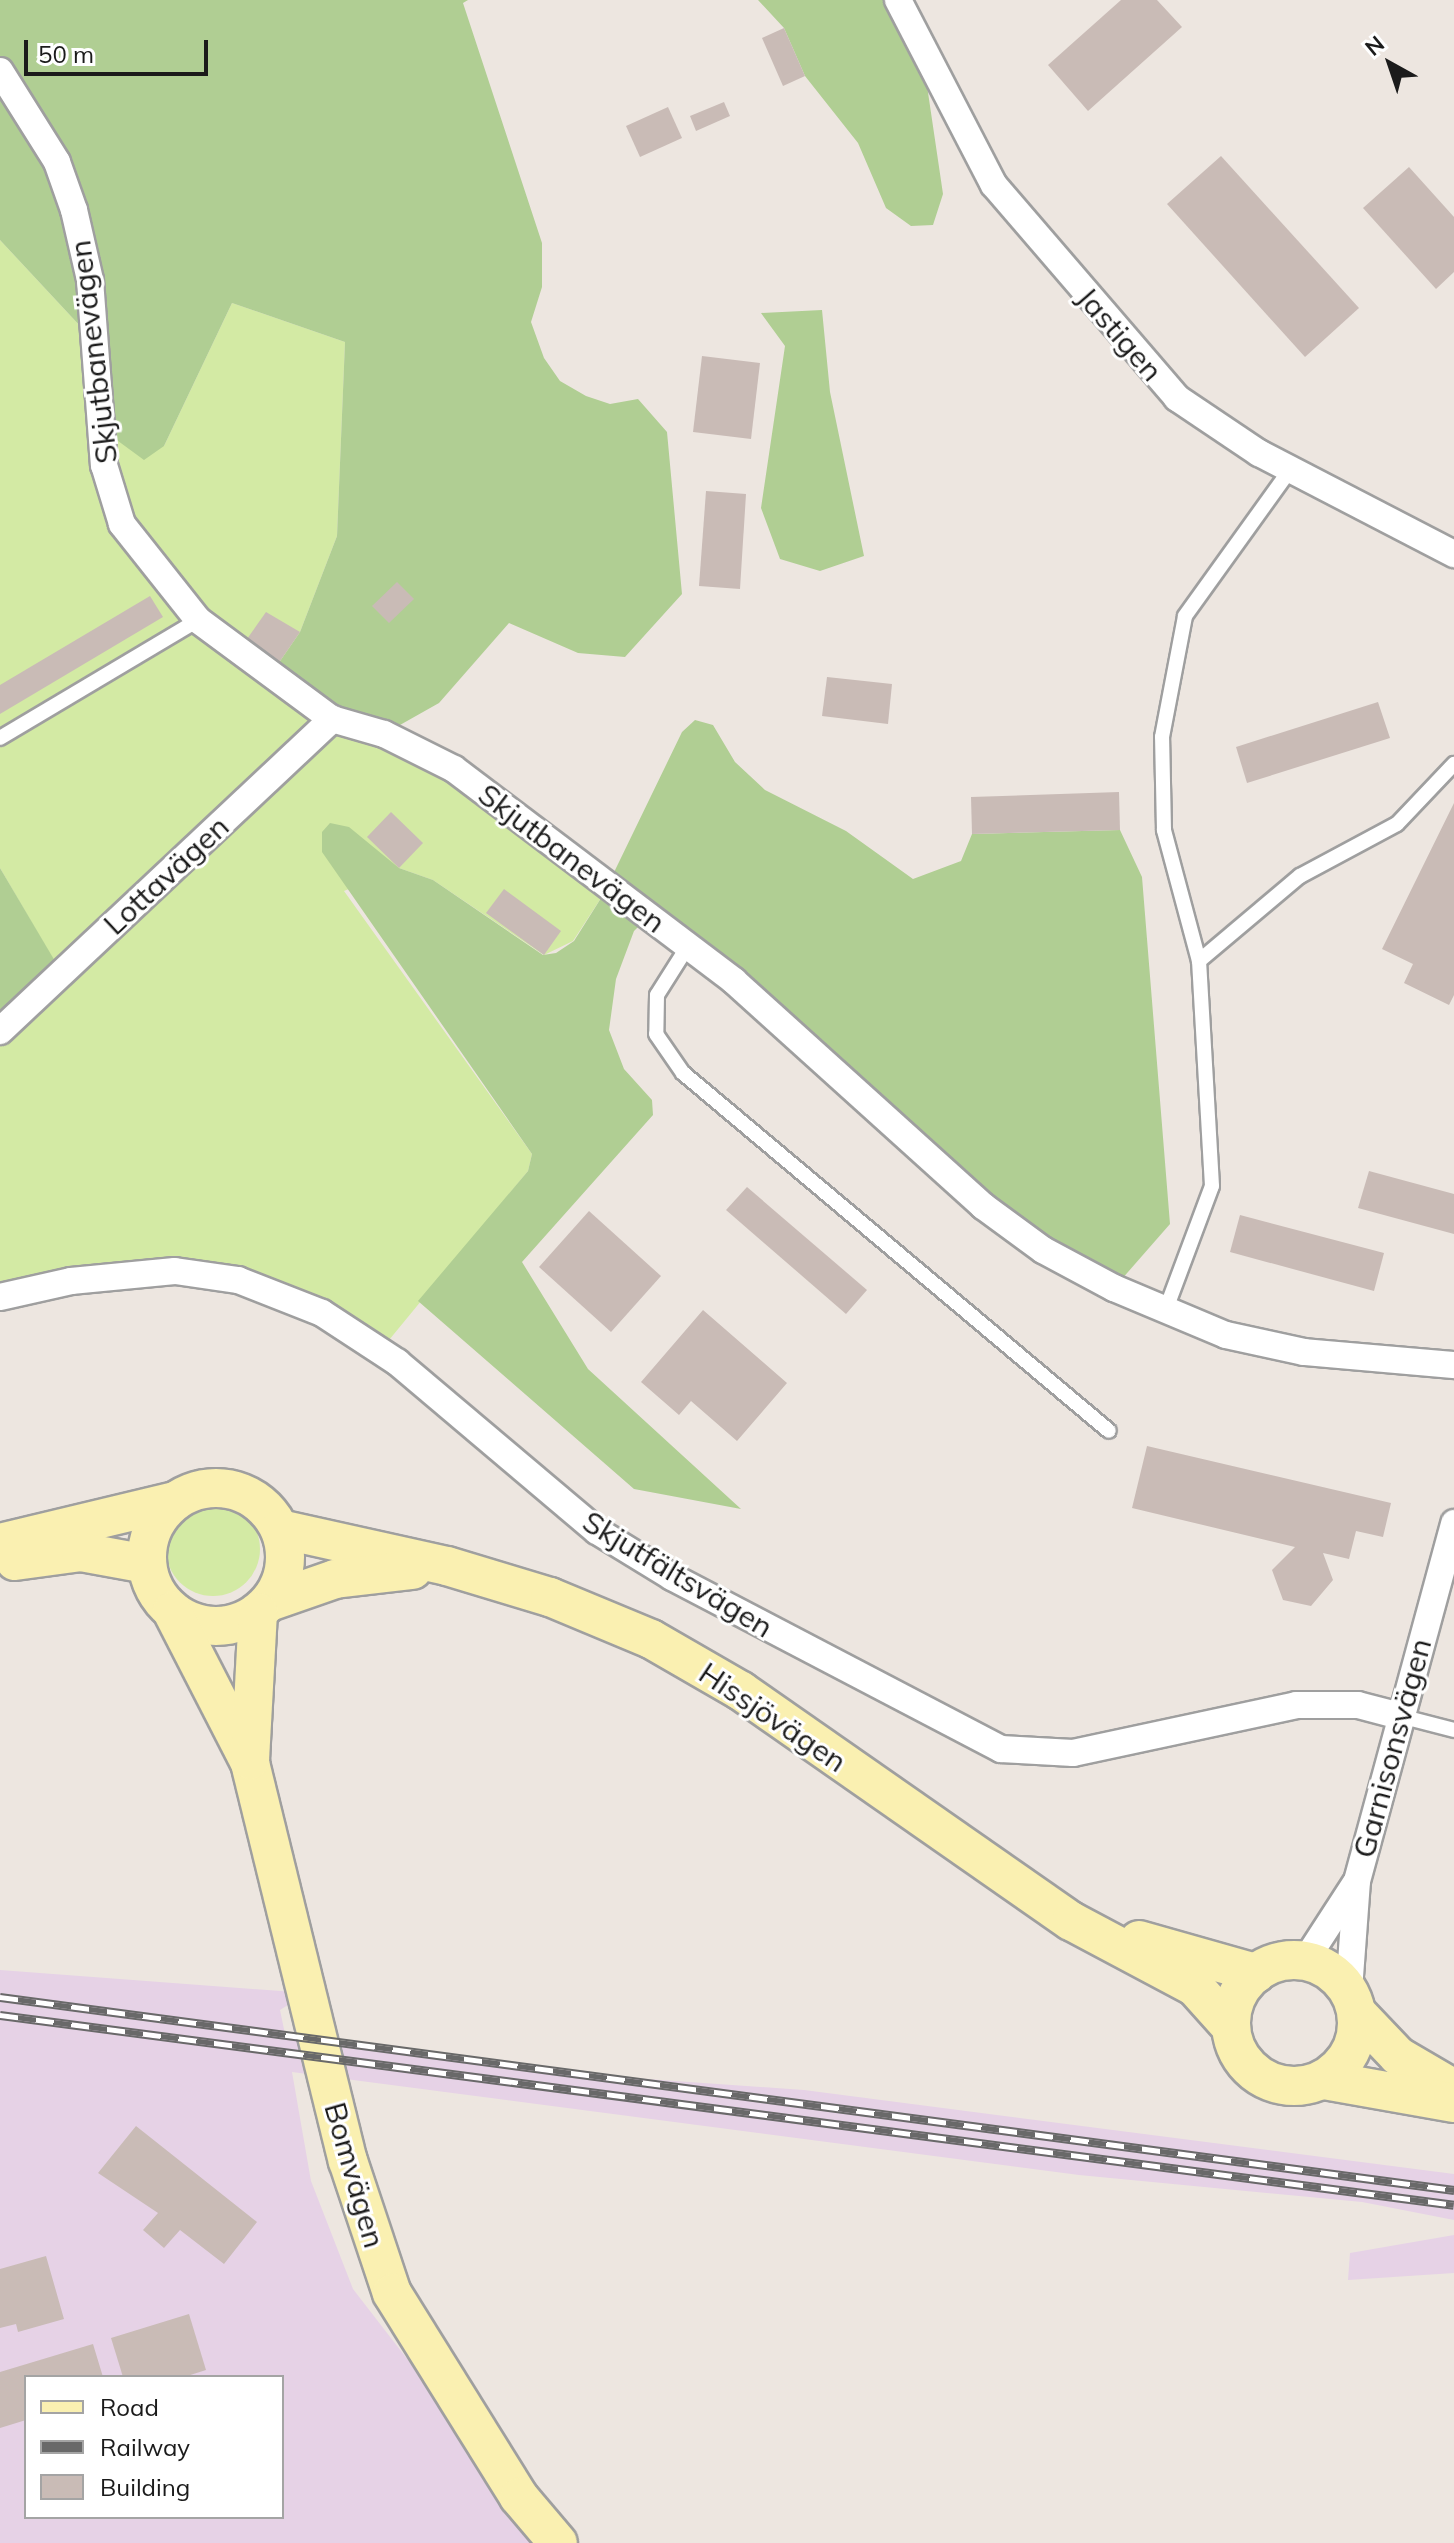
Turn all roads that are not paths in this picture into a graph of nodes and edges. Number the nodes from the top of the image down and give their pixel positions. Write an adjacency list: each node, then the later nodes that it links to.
1 (898, 0): 3 (street, Jastigen)
2 (0, 71): 5 (street, Skjutbanevägen)
3 (1290, 470): 4 (street, Jastigen); 10 (lane)
4 (1454, 554)
5 (198, 620): 6 (street, Skjutbanevägen); 7 (lane)
6 (332, 719): 9 (street, Skjutbanevägen); 11 (street, Lottavägen)
7 (0, 738)
8 (1454, 764): 10 (lane)
9 (688, 946): 13 (street, Skjutbanevägen); 15 (lane)
10 (1199, 961): 13 (lane)
11 (0, 1031)
12 (0, 1297): 25 (street, Skjutfältsvägen)
13 (1166, 1309): 14 (street, Skjutbanevägen)
14 (1454, 1365)
15 (1109, 1431)
16 (175, 1501): 18 (main road); 19 (main road); 21 (main road)
17 (1454, 1523): 25 (street, Garnisonsvägen)
18 (280, 1529): 22 (main road, Hissjövägen); 23 (main road)
19 (0, 1543)
20 (0, 1563): 21 (main road)
21 (147, 1564): 24 (main road)
22 (447, 1566): 23 (main road, Hissjövägen); 29 (main road, Hissjövägen)
23 (264, 1607): 24 (main road); 27 (main road, Bomvägen)
24 (172, 1611): 27 (main road, Bomvägen)
25 (1400, 1716): 26 (lane); 28 (street, Garnisonsvägen)
26 (1454, 1730)
27 (250, 1763): 37 (main road, Bomvägen)
28 (1357, 1881): 30 (street, Garnisonsvägen); 32 (street, Garnisonsvägen)
29 (1071, 1921): 31 (main road, Hissjövägen); 33 (main road, Hissjövägen)
30 (1305, 1961): 31 (main road); 32 (main road)
31 (1256, 1973): 33 (main road)
32 (1353, 2002): 34 (main road); 35 (main road)
33 (1230, 2026): 34 (main road)
34 (1324, 2080): 36 (main road)
35 (1454, 2089)
36 (1454, 2103)
37 (558, 2543)

